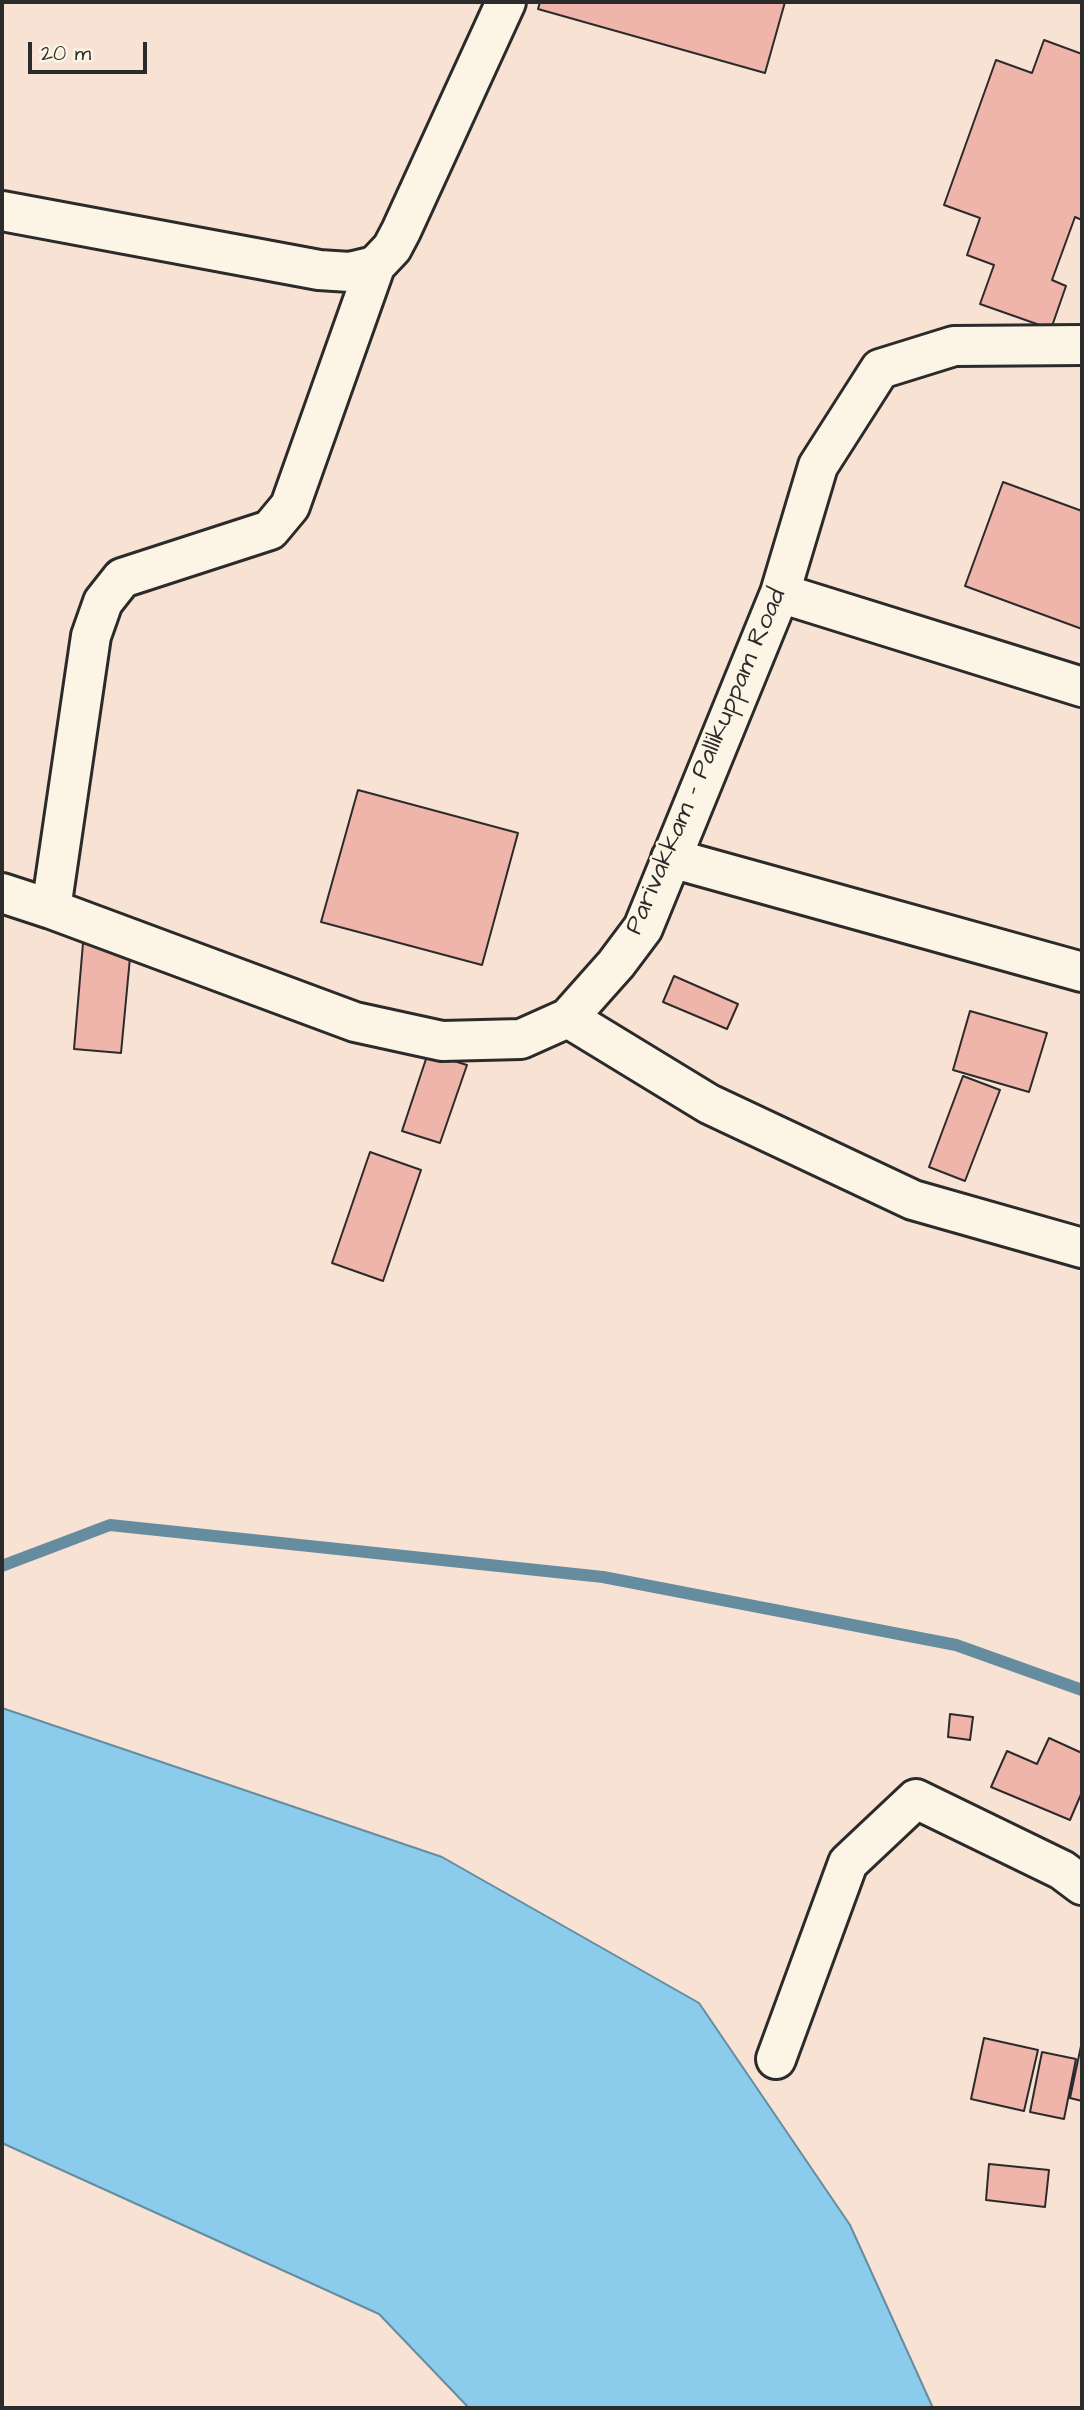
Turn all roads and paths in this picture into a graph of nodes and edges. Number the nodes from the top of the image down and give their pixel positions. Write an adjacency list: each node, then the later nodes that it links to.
1 (499, 6): 3 (street)
2 (2, 211): 3 (street)
3 (376, 264): 9 (street)
4 (1082, 345): 5 (street, Parivakkam - Pallikuppam Road)
5 (780, 593): 6 (street); 7 (street, Parivakkam - Pallikuppam Road)
6 (1082, 687)
7 (671, 858): 10 (street); 11 (street, Parivakkam - Pallikuppam Road)
8 (2, 893): 9 (street, Parivakkam - Pallikuppam Road)
9 (51, 909): 11 (street, Parivakkam - Pallikuppam Road)
10 (1082, 972)
11 (568, 1018): 12 (street)
12 (1082, 1248)
13 (1082, 1885): 14 (street)
14 (776, 2059)

